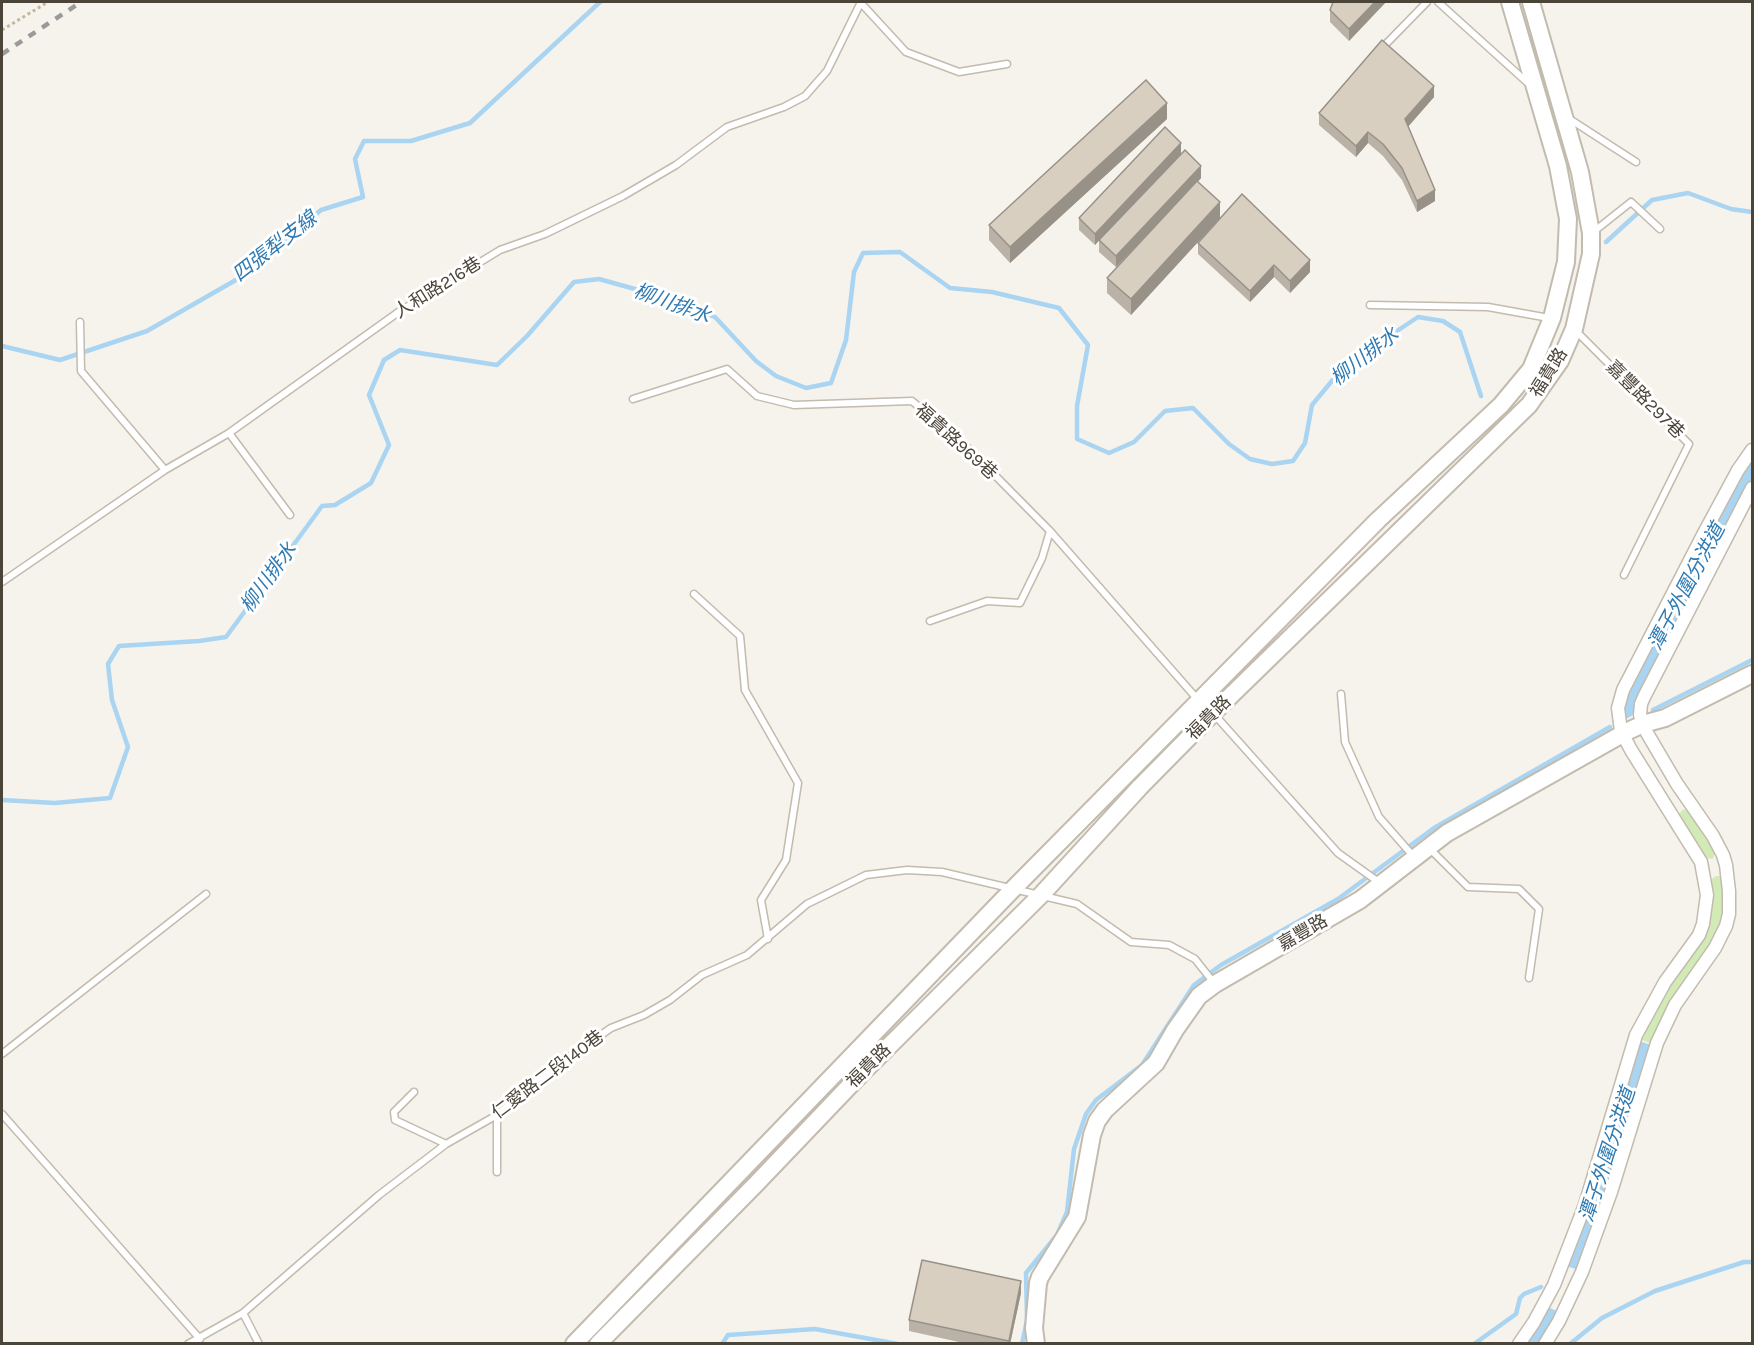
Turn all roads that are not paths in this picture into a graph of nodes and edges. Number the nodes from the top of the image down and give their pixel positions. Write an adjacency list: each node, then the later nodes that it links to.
1 (860, 2): 7 (lane); 19 (lane, 人和路216巷)
2 (1427, 2): 6 (lane)
3 (1438, 2): 8 (lane)
4 (1510, 2): 8 (street, 福貴路)
5 (1531, 2): 10 (street, 福貴路)
6 (1383, 47)
7 (1007, 64)
8 (1540, 94): 15 (street, 福貴路)
9 (1551, 103): 10 (lane)
10 (1566, 116): 11 (lane); 13 (street, 福貴路)
11 (1636, 162)
12 (1660, 230): 13 (lane)
13 (1591, 233): 17 (street, 福貴路)
14 (1370, 305): 15 (lane)
15 (1552, 318): 31 (street, 福貴路)
16 (80, 322): 21 (lane)
17 (1574, 328): 25 (lane, 嘉豐路297巷); 32 (street, 福貴路)
18 (633, 399): 24 (lane, 福貴路969巷)
19 (229, 433): 21 (lane, 人和路216巷); 23 (lane)
20 (1752, 450): 34 (street)
21 (165, 470): 26 (lane, 人和路216巷)
22 (1752, 488): 33 (street)
23 (290, 515)
24 (1050, 531): 28 (lane); 31 (lane, 福貴路969巷)
25 (1624, 575)
26 (2, 582)
27 (694, 594): 43 (lane)
28 (930, 621)
29 (1752, 674): 33 (street, 嘉豐路)
30 (1341, 694): 36 (lane)
31 (1198, 701): 32 (lane, 福貴路969巷); 40 (street, 福貴路)
32 (1213, 714): 39 (lane, 福貴路969巷); 42 (street, 福貴路)
33 (1643, 724): 34 (street, 嘉豐路); 37 (street)
34 (1623, 734): 35 (street, 嘉豐路); 38 (street)
35 (1428, 848): 36 (street, 嘉豐路); 44 (lane)
36 (1414, 858): 39 (street, 嘉豐路)
37 (1726, 863): 38 (street); 53 (street)
38 (1704, 871): 52 (street)
39 (1380, 883): 45 (street, 嘉豐路)
40 (1014, 888): 42 (lane, 仁愛路二段140巷); 43 (lane, 仁愛路二段140巷); 58 (street, 福貴路)
41 (206, 894): 46 (lane)
42 (1042, 894): 45 (lane, 仁愛路二段140巷); 59 (street, 福貴路)
43 (768, 939): 49 (lane, 仁愛路二段140巷)
44 (1529, 978)
45 (1215, 984): 60 (street, 嘉豐路)
46 (2, 1054)
47 (414, 1092): 50 (lane)
48 (2, 1114): 55 (lane)
49 (497, 1115): 50 (lane, 仁愛路二段140巷); 51 (lane)
50 (447, 1144): 54 (lane, 仁愛路二段140巷)
51 (497, 1172)
52 (1554, 1285): 53 (street); 61 (street)
53 (1573, 1293): 62 (street)
54 (243, 1313): 55 (lane, 仁愛路二段140巷); 57 (lane)
55 (200, 1339): 56 (lane, 仁愛路二段140巷)
56 (188, 1344)
57 (259, 1344)
58 (574, 1344)
59 (598, 1344)
60 (1036, 1344)
61 (1519, 1344)
62 (1545, 1344)

